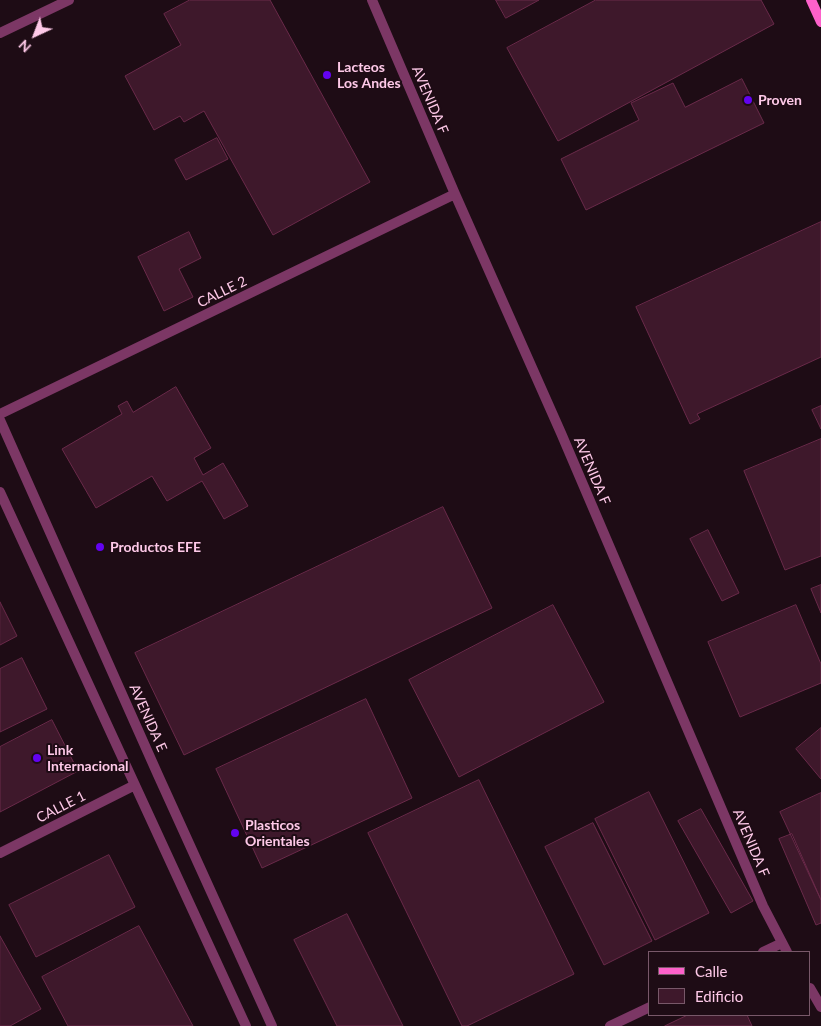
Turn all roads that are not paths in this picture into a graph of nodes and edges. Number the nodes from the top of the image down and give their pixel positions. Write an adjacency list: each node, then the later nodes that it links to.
1 (68, 0): 5 (street)
2 (372, 0): 6 (street, AVENIDA F)
3 (811, 0): 4 (main road)
4 (821, 22)
5 (0, 33)
6 (455, 194): 7 (street, CALLE 2); 12 (street, AVENIDA F)
7 (0, 414)
8 (0, 420): 18 (street, AVENIDA E)
9 (0, 492): 10 (street)
10 (135, 785): 11 (street, CALLE 1); 17 (street)
11 (0, 853)
12 (784, 948): 13 (street)
13 (768, 951)
14 (811, 990): 15 (street)
15 (821, 1006)
16 (648, 1008): 19 (street)
17 (246, 1026)
18 (272, 1026)
19 (610, 1026)

